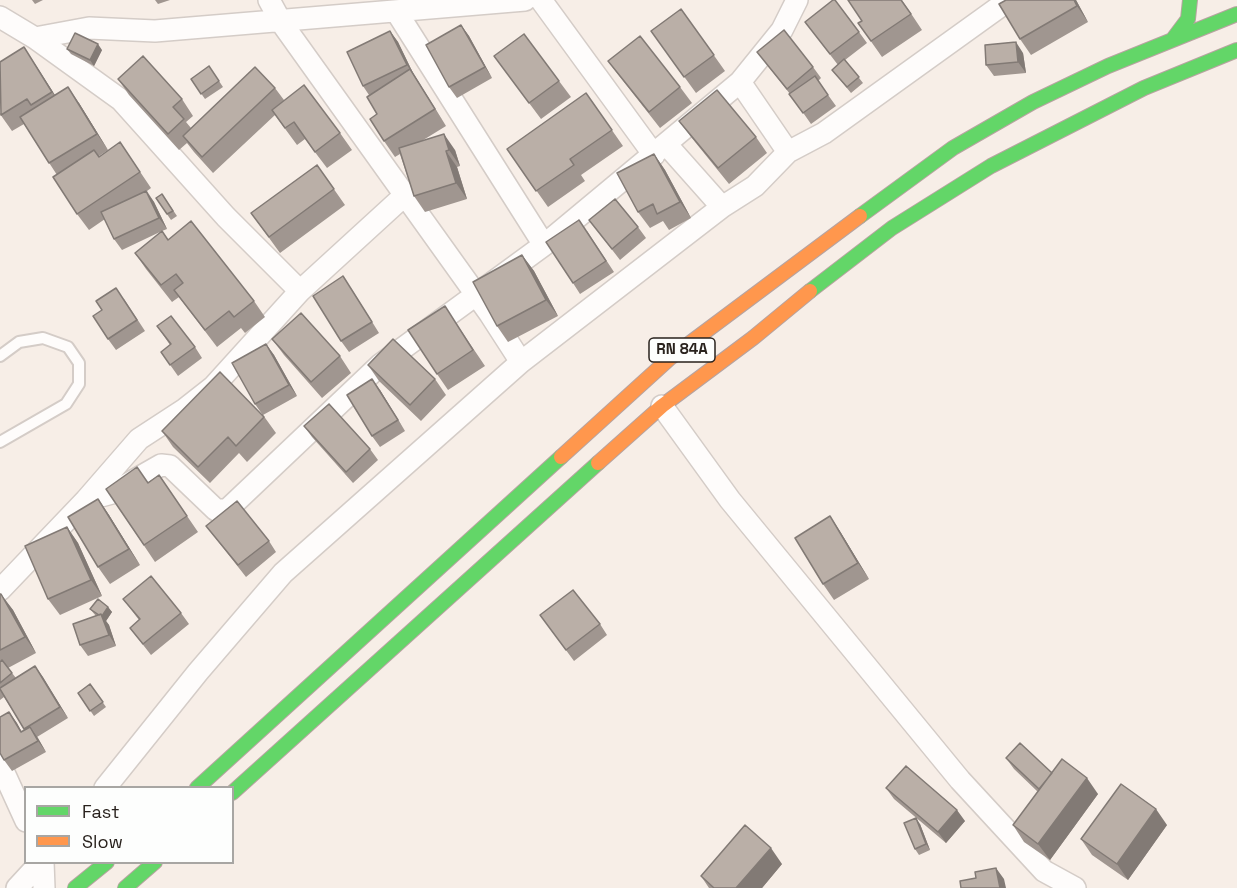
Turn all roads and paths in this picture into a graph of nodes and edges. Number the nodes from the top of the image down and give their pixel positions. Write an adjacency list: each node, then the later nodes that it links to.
1 (269, 0): 10 (street)
2 (525, 0): 7 (street)
3 (541, 0): 15 (street)
4 (796, 0): 14 (street)
5 (1009, 0): 18 (street)
6 (1190, 0): 12 (main road)
7 (396, 12): 10 (street); 20 (street)
8 (1237, 14): 12 (main road, RN 84A)
9 (0, 17): 11 (street)
10 (280, 22): 11 (street); 21 (street)
11 (35, 38): 24 (street)
12 (1173, 39): 34 (main road, RN 84A)
13 (1237, 50): 28 (main road, RN 84A)
14 (740, 82): 17 (street); 18 (street)
15 (605, 89): 16 (street); 17 (street)
16 (586, 102)
17 (660, 149): 22 (street); 23 (street)
18 (788, 152): 22 (street)
19 (513, 154): 20 (street)
20 (494, 167): 23 (street)
21 (405, 195): 24 (street); 25 (street)
22 (722, 207): 27 (street)
23 (544, 245): 25 (street)
24 (300, 291): 30 (street)
25 (476, 295): 27 (street); 30 (street)
26 (0, 356): 29 (lane)
27 (520, 362): 33 (street)
28 (662, 406): 35 (main road, RN 84A); 45 (street)
29 (0, 442)
30 (86, 500): 31 (street)
31 (0, 590)
32 (0, 764): 36 (street)
33 (107, 786)
34 (199, 786)
35 (234, 791)
36 (24, 817)
37 (41, 864): 41 (street)
38 (42, 864): 42 (street)
39 (105, 864): 43 (main road)
40 (153, 864): 44 (main road)
41 (17, 888)
42 (44, 888)
43 (75, 888)
44 (125, 888)
45 (1075, 888)

